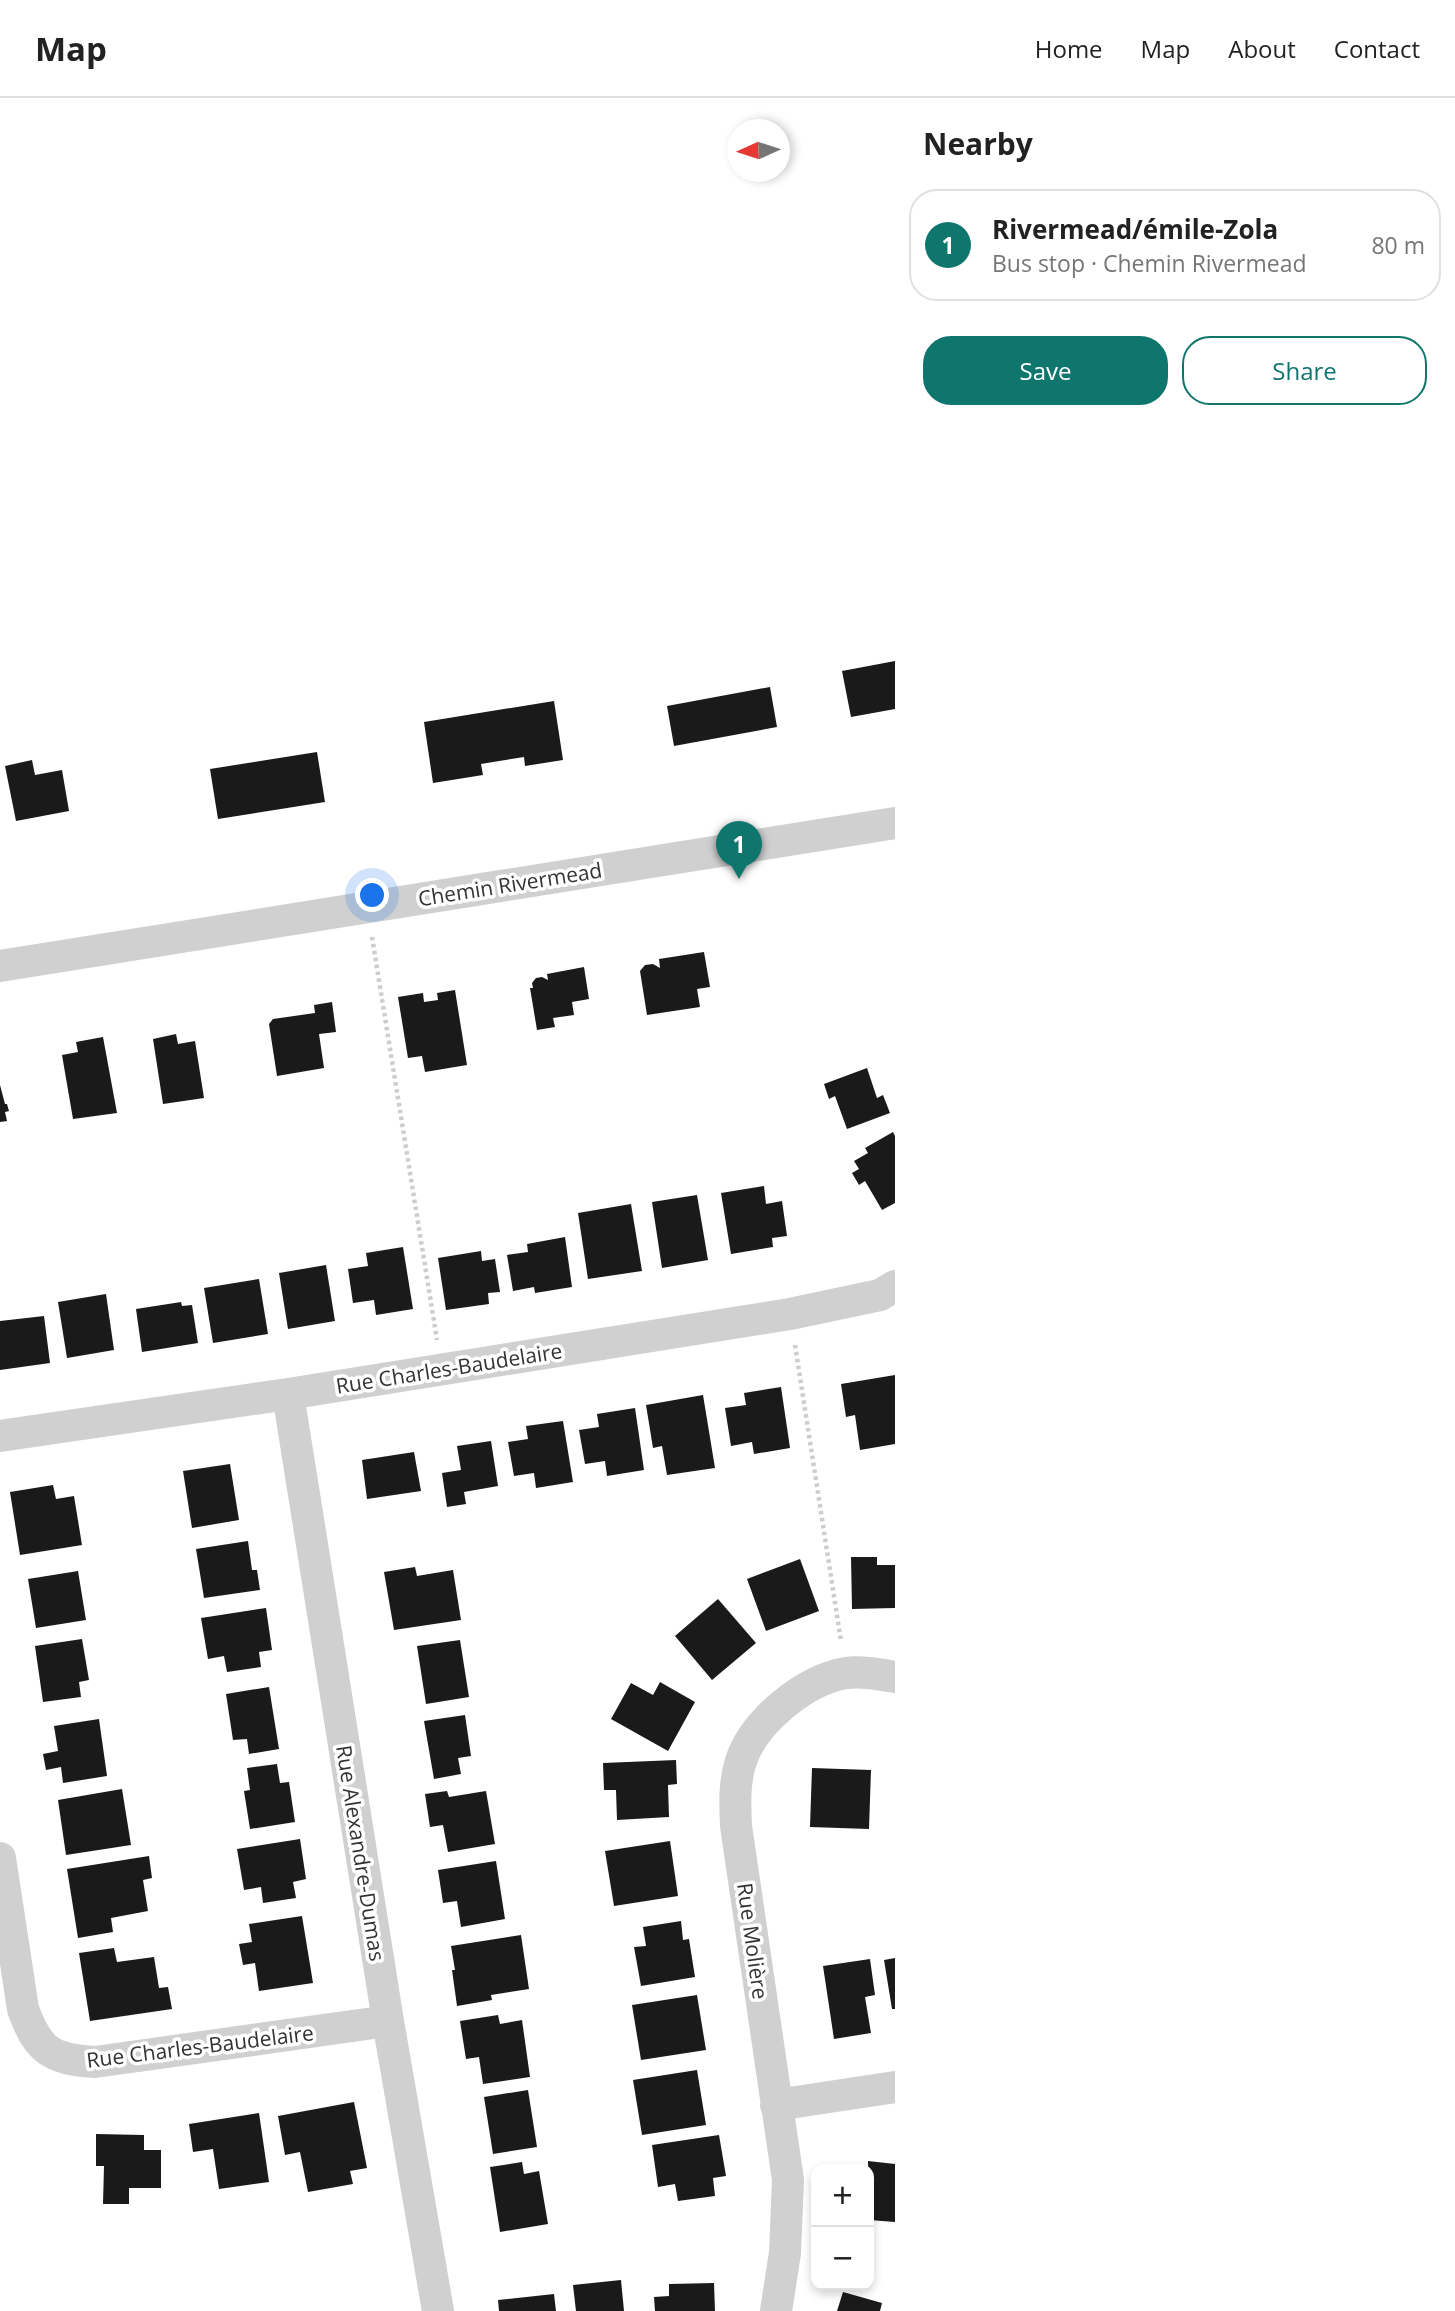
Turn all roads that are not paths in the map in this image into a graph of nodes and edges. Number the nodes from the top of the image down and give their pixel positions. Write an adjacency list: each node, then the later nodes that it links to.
1 (895, 823): 2 (street, Chemin Rivermead)
2 (0, 967)
3 (895, 1286): 4 (street, Rue Charles-Baudelaire)
4 (288, 1394): 5 (street, Rue Charles-Baudelaire); 8 (street, Rue Alexandre-Dumas)
5 (0, 1436)
6 (895, 1677): 10 (street, Rue Molière)
7 (0, 1858): 8 (street, Rue Charles-Baudelaire)
8 (388, 2021): 11 (street, Rue Alexandre-Dumas)
9 (895, 2087): 10 (street)
10 (776, 2105): 12 (street, Rue Molière)
11 (438, 2311)
12 (776, 2311)

